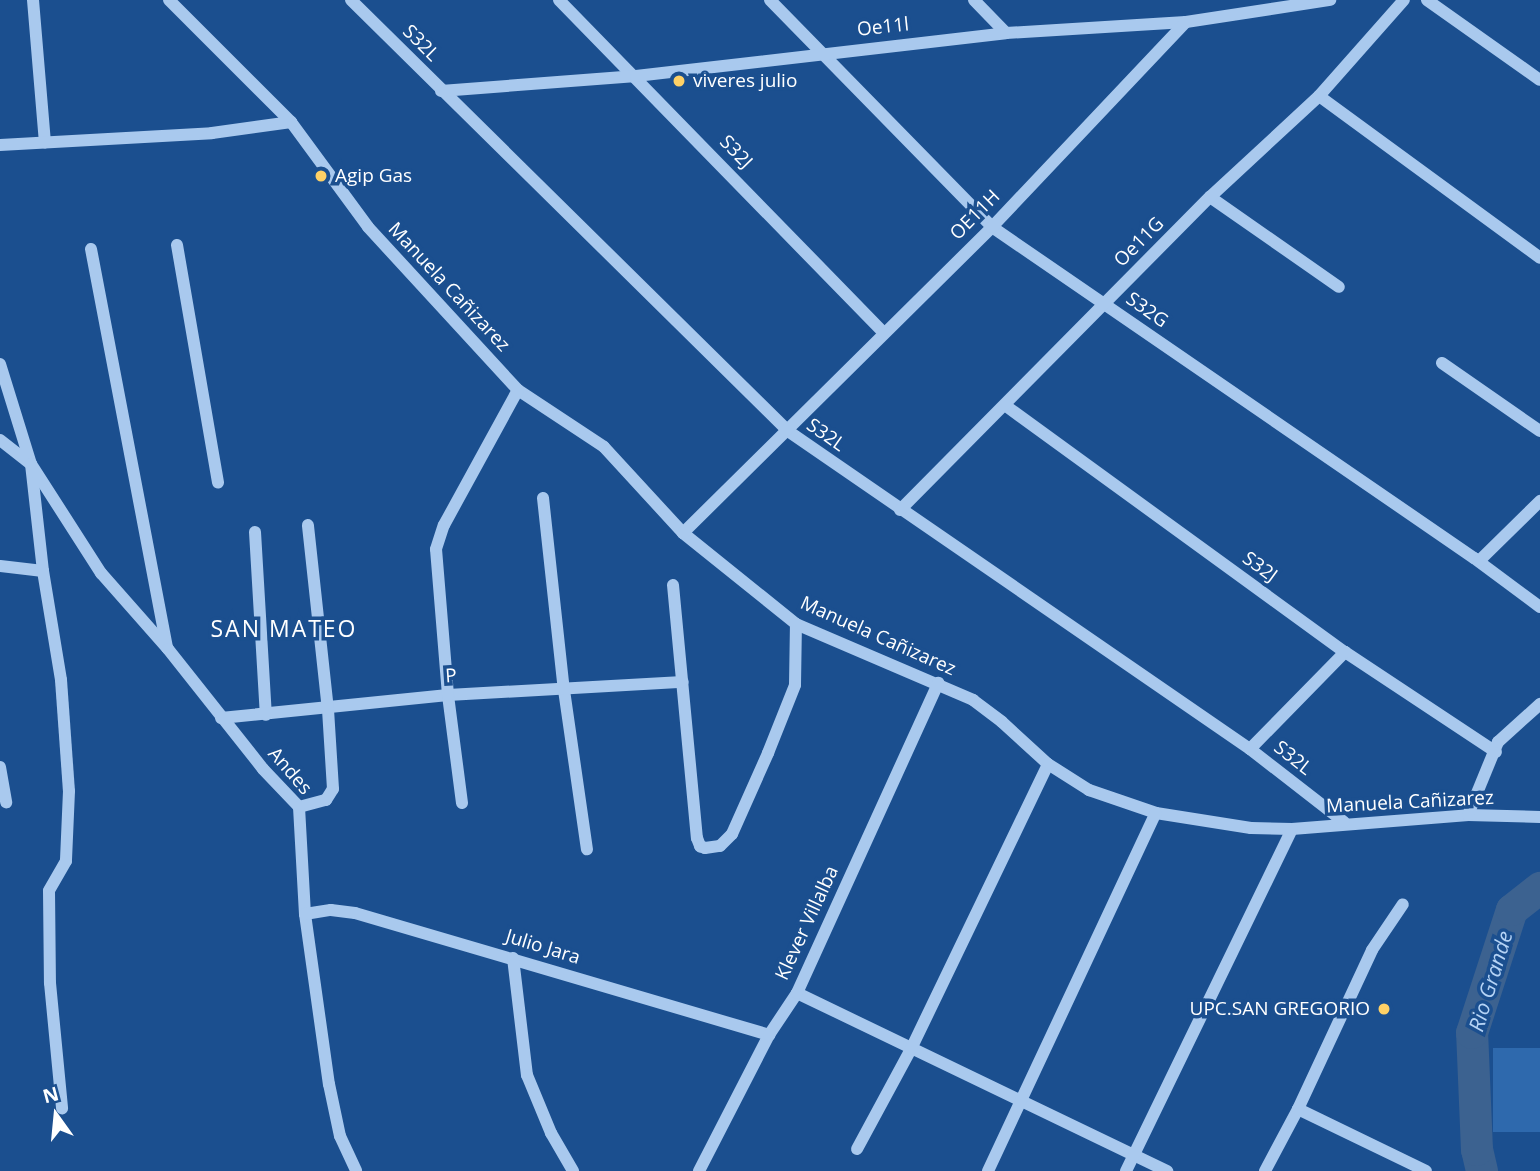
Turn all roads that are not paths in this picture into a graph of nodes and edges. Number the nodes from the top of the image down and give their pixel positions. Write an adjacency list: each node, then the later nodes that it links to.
1 (33, 0): 19 (street)
2 (169, 0): 18 (street, Manuela Cañizarez)
3 (351, 0): 16 (street, S32L)
4 (559, 0): 14 (street, S32J)
5 (770, 0): 13 (street, S32G)
6 (974, 0): 12 (street)
7 (1330, 0): 10 (street, Oe11l)
8 (1404, 0): 17 (street, Oe11G)
9 (1427, 0): 15 (street)
10 (1255, 5): 11 (street, Oe11l)
11 (1186, 22): 12 (street, Oe11l); 22 (street, OE11H)
12 (1006, 33): 13 (street, Oe11l)
13 (823, 53): 14 (street, Oe11l); 22 (street, S32G)
14 (636, 76): 16 (street, Oe11l); 28 (street, S32J)
15 (1540, 80)
16 (441, 91): 33 (street, S32L)
17 (1319, 96): 21 (street, Oe11G); 25 (street)
18 (290, 122): 19 (street); 31 (street, Manuela Cañizarez)
19 (45, 142): 20 (street)
20 (0, 145)
21 (1210, 197): 26 (street); 27 (street, Oe11G)
22 (992, 227): 27 (street, S32G); 28 (street, OE11H)
23 (177, 245): 37 (street)
24 (91, 249): 50 (street)
25 (1540, 258)
26 (1339, 287)
27 (1105, 303): 32 (street, Oe11G); 44 (street, S32G)
28 (883, 332): 33 (street, OE11H)
29 (1442, 363): 34 (street)
30 (0, 364): 36 (street)
31 (518, 390): 43 (street, Manuela Cañizarez); 55 (street)
32 (1006, 406): 40 (street, Oe11G); 51 (street, S32J)
33 (788, 431): 40 (street, S32L); 43 (street)
34 (1540, 431)
35 (0, 440): 36 (street)
36 (31, 464): 46 (street); 50 (street, Andes)
37 (218, 482)
38 (543, 498): 54 (street)
39 (1540, 500): 44 (street)
40 (900, 510): 60 (street, S32L)
41 (308, 525): 57 (street)
42 (255, 532): 58 (street)
43 (683, 533): 49 (street, Manuela Cañizarez)
44 (1479, 561): 48 (street, S32G)
45 (0, 566): 46 (street)
46 (43, 571): 80 (street)
47 (673, 585): 52 (street)
48 (1540, 607)
49 (796, 624): 52 (street); 53 (street, Manuela Cañizarez)
50 (167, 649): 59 (street, Andes)
51 (1345, 652): 60 (street); 61 (street, S32J)
52 (683, 682): 54 (street, P)
53 (937, 683): 62 (street, Manuela Cañizarez); 76 (street, Klever Villalba)
54 (564, 690): 55 (street, P); 72 (street)
55 (448, 695): 57 (street, P); 65 (street)
56 (1540, 704): 61 (street)
57 (328, 710): 58 (street, P); 66 (street)
58 (266, 715): 59 (street, P)
59 (221, 718): 66 (street, Andes)
60 (1250, 749): 70 (street, S32L)
61 (1496, 752): 68 (street)
62 (1048, 764): 67 (street, Manuela Cañizarez); 78 (street)
63 (0, 767): 64 (street)
64 (6, 803)
65 (462, 803)
66 (299, 807): 74 (street, Andes)
67 (1156, 813): 71 (street, Manuela Cañizarez); 79 (street)
68 (1468, 815): 69 (street, Manuela Cañizarez); 70 (street, Manuela Cañizarez)
69 (1540, 817)
70 (1344, 822): 71 (street, Manuela Cañizarez)
71 (1292, 829): 83 (street)
72 (587, 849)
73 (1403, 904): 81 (street)
74 (305, 914): 75 (street, Julio Jara); 84 (street, Andes)
75 (513, 958): 77 (street, Julio Jara); 85 (street)
76 (797, 993): 77 (street, Klever Villalba); 78 (street)
77 (769, 1035): 86 (street, Klever Villalba)
78 (911, 1049): 79 (street); 82 (street)
79 (1021, 1104): 83 (street); 87 (street)
80 (62, 1108)
81 (1298, 1109): 90 (street); 91 (street)
82 (857, 1149)
83 (1135, 1155): 88 (street); 89 (street)
84 (356, 1171)
85 (573, 1171)
86 (699, 1171)
87 (988, 1171)
88 (1126, 1171)
89 (1167, 1171)
90 (1265, 1171)
91 (1426, 1171)

